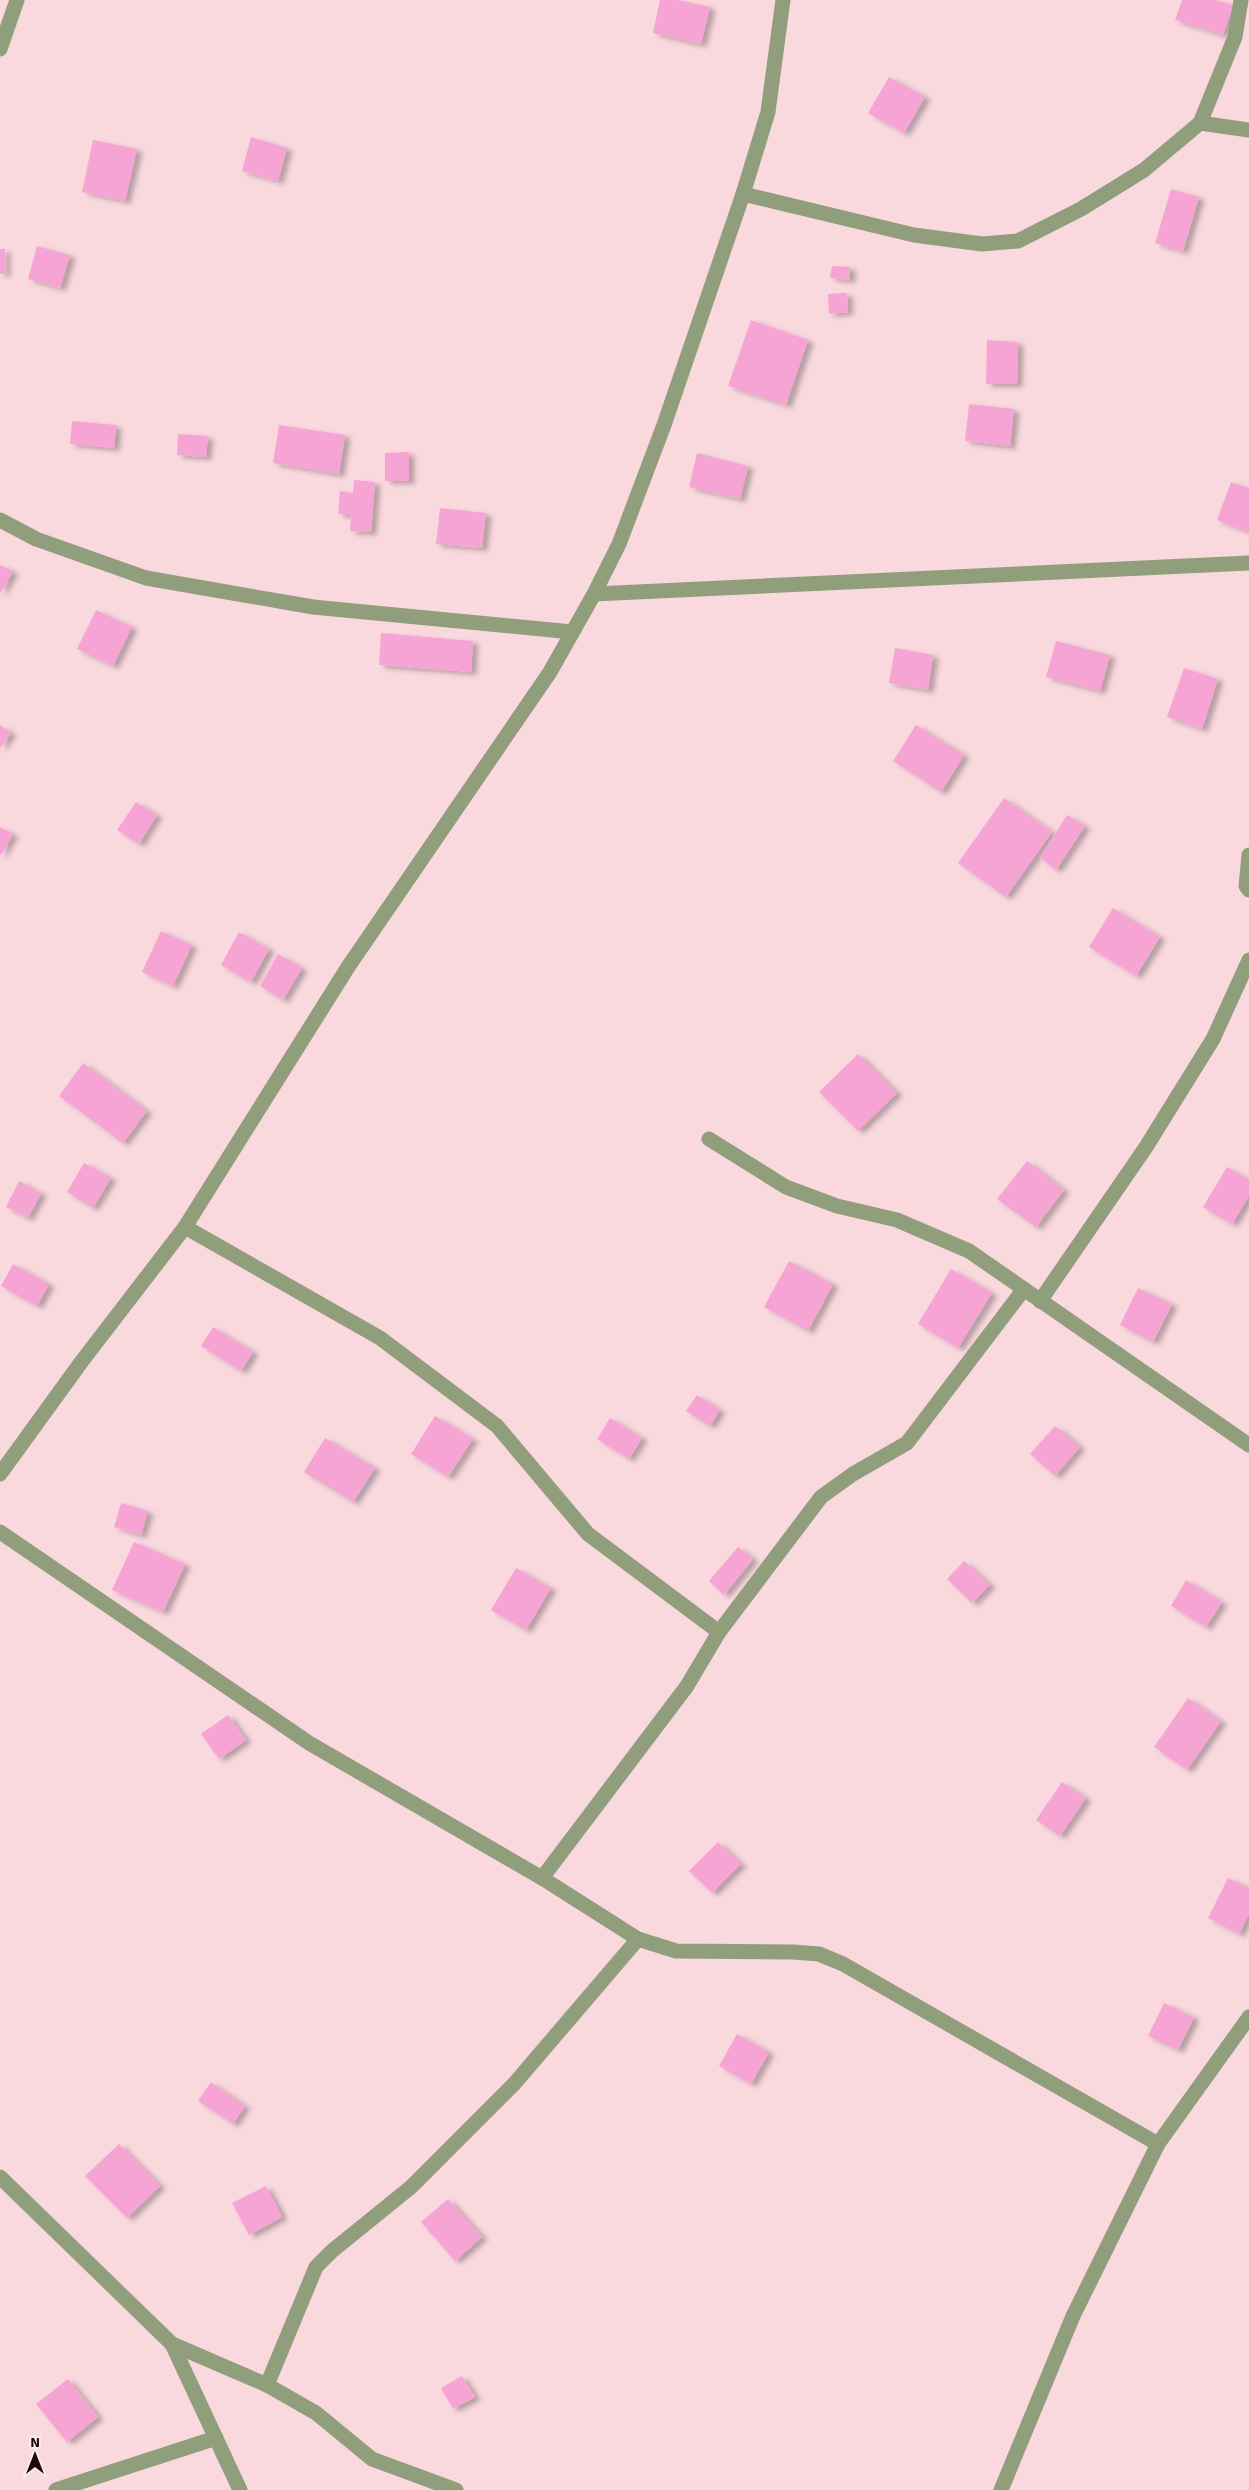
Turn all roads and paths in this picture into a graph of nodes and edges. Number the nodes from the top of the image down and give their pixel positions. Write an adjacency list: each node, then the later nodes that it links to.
1 (17, 0): 4 (street)
2 (783, 0): 7 (street)
3 (1241, 0): 5 (street)
4 (0, 49)
5 (1200, 123): 6 (street); 7 (street)
6 (1249, 130)
7 (743, 194): 10 (street)
8 (0, 520): 11 (street)
9 (1249, 563): 10 (street)
10 (594, 594): 11 (street)
11 (572, 632): 16 (street)
12 (1249, 855): 13 (street)
13 (1249, 890)
14 (1249, 960): 18 (street)
15 (709, 1139): 17 (street)
16 (185, 1227): 20 (street); 22 (street)
17 (1024, 1290): 18 (street); 22 (street)
18 (1040, 1301): 19 (street)
19 (1249, 1445)
20 (0, 1474)
21 (0, 1532): 23 (street)
22 (719, 1632): 23 (street)
23 (542, 1878): 24 (street)
24 (638, 1939): 26 (street); 29 (street)
25 (1249, 2017): 26 (street)
26 (1158, 2144): 34 (street)
27 (0, 2177): 28 (street)
28 (172, 2344): 29 (street); 30 (street)
29 (266, 2385): 33 (street)
30 (216, 2438): 31 (street); 32 (street)
31 (56, 2490)
32 (240, 2490)
33 (456, 2490)
34 (1001, 2490)

